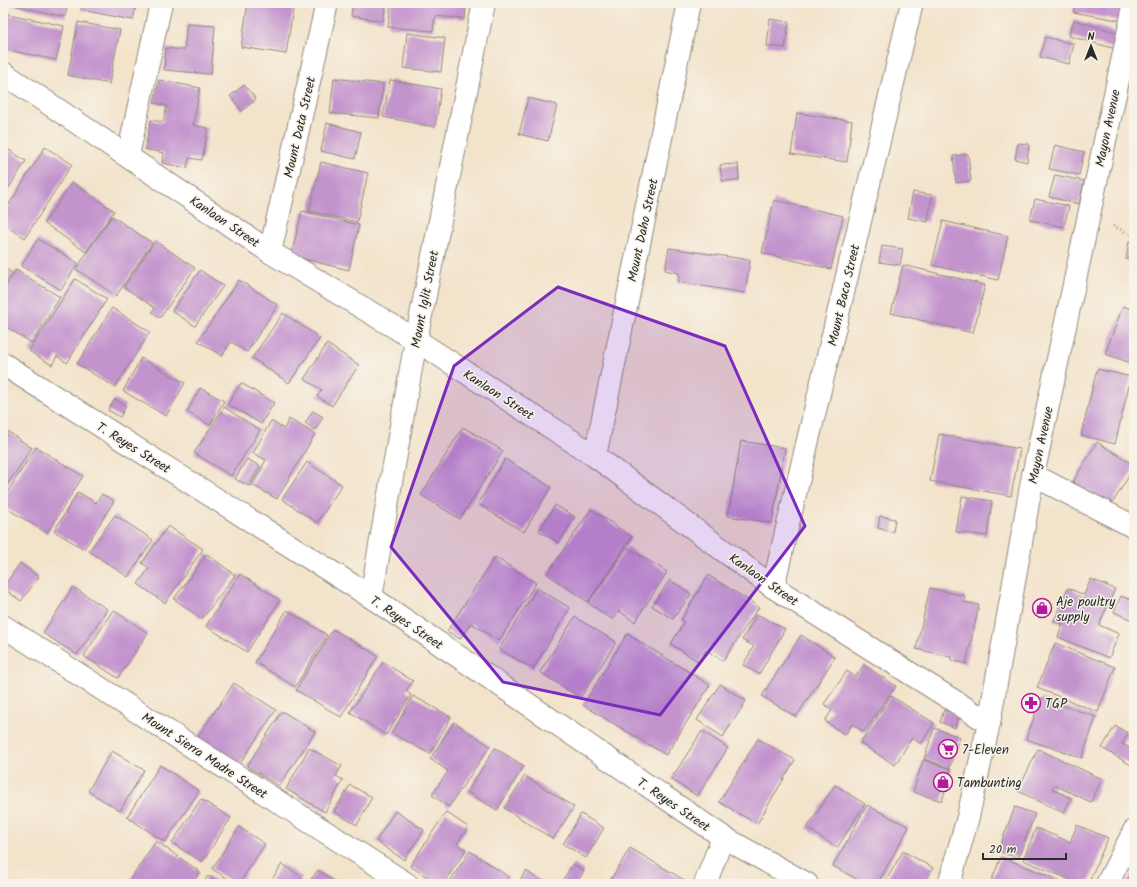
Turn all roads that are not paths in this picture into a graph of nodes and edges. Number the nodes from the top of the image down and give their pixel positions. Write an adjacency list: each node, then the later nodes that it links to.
1 (161, 3): 8 (street)
2 (327, 3): 9 (street, Mount Data Street)
3 (484, 3): 10 (street, Mount Iglit Street)
4 (689, 3): 12 (street, Mount Daho Street)
5 (912, 3): 15 (street, Mount Baco Street)
6 (1134, 6): 13 (street, Mayon Avenue)
7 (3, 74): 8 (street, Kanlaon Street)
8 (128, 156): 9 (street, Kanlaon Street)
9 (270, 252): 10 (street, Kanlaon Street)
10 (416, 340): 12 (street, Kanlaon Street); 16 (street, Mount Iglit Street)
11 (3, 364): 16 (street, T. Reyes Street)
12 (595, 456): 15 (street, Kanlaon Street)
13 (1033, 475): 14 (street); 18 (street, Mayon Avenue)
14 (1134, 527)
15 (773, 587): 18 (street, Kanlaon Street)
16 (371, 597): 20 (street, T. Reyes Street)
17 (3, 626): 21 (street, Mount Sierra Madre Street)
18 (989, 722): 24 (street, Mayon Avenue)
19 (1134, 831): 25 (street)
20 (723, 837): 22 (street); 23 (street, T. Reyes Street)
21 (407, 884)
22 (705, 884)
23 (807, 884)
24 (949, 884)
25 (1107, 884)

